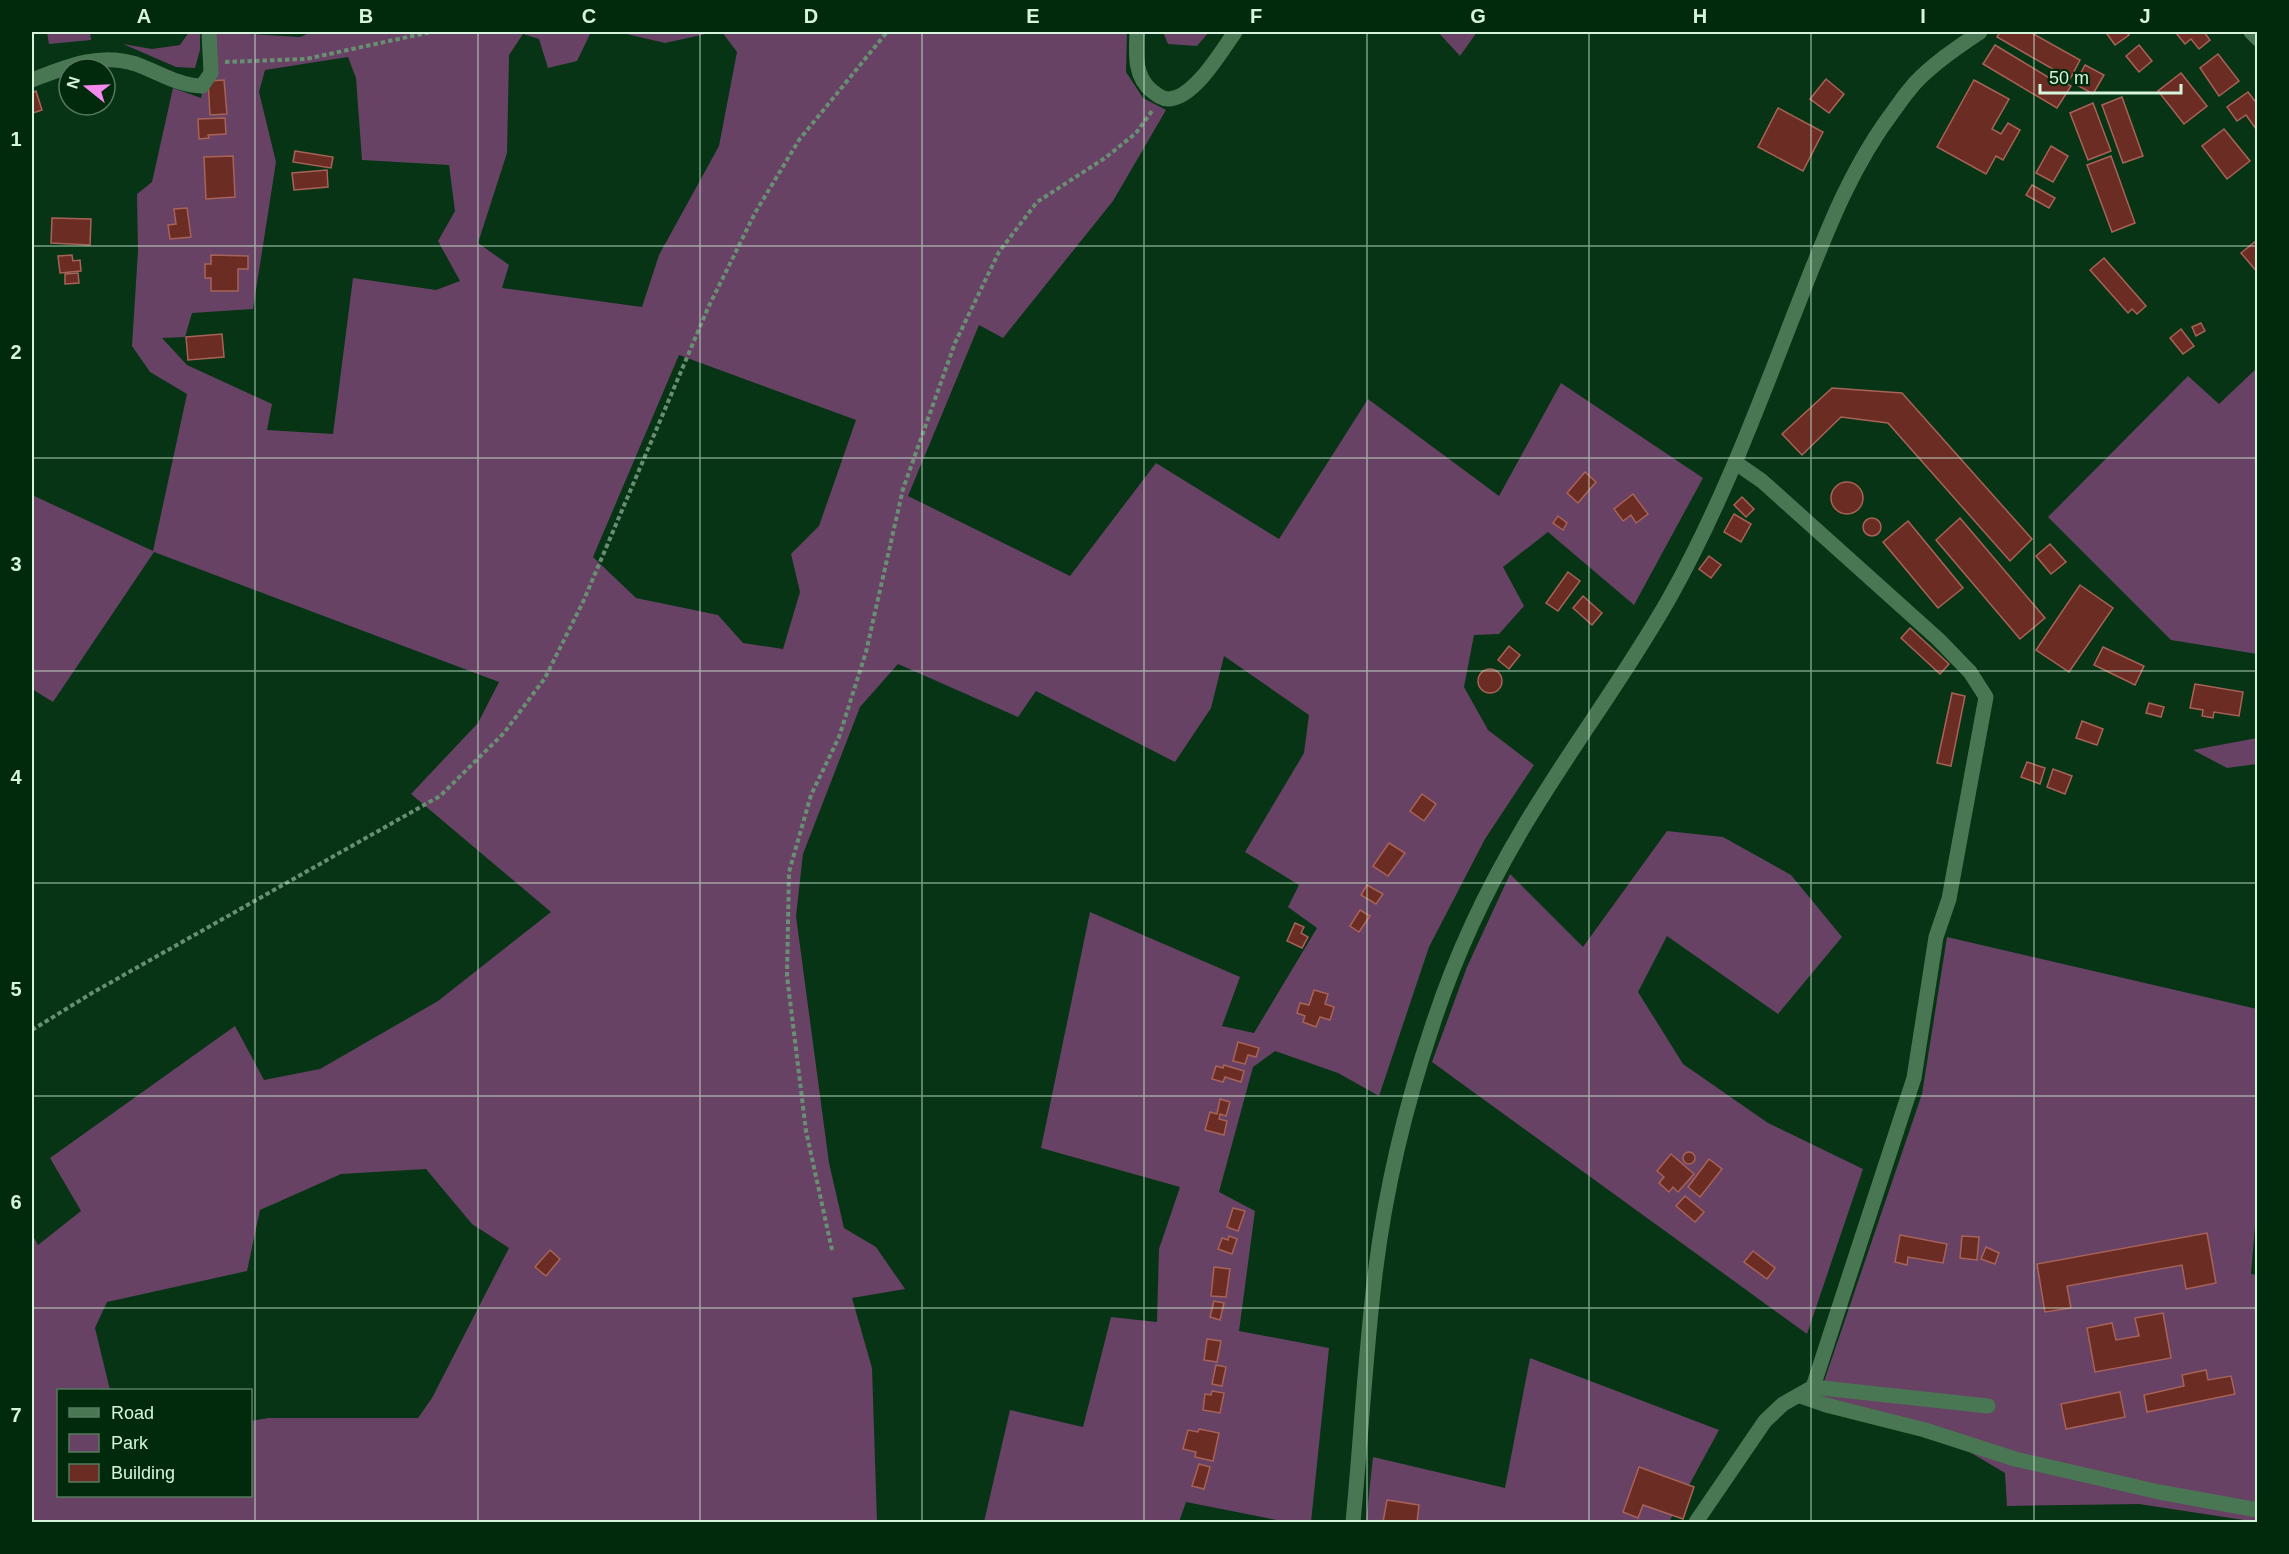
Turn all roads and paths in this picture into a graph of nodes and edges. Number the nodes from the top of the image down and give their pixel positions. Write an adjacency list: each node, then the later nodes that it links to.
1 (209, 32): 9 (street)
2 (431, 32): 9 (path)
3 (887, 32): 13 (path)
4 (1137, 32): 11 (street)
5 (1235, 32): 11 (street)
6 (1980, 32): 12 (street)
7 (2251, 32): 8 (street)
8 (2258, 39)
9 (211, 63): 10 (street)
10 (32, 80)
11 (1161, 98): 14 (path)
12 (1736, 463): 15 (street); 19 (street)
13 (32, 1030)
14 (832, 1250)
15 (1813, 1387): 16 (street); 17 (street)
16 (1800, 1396): 18 (street); 20 (street)
17 (1988, 1406)
18 (2258, 1510)
19 (1353, 1522)
20 (1696, 1522)

